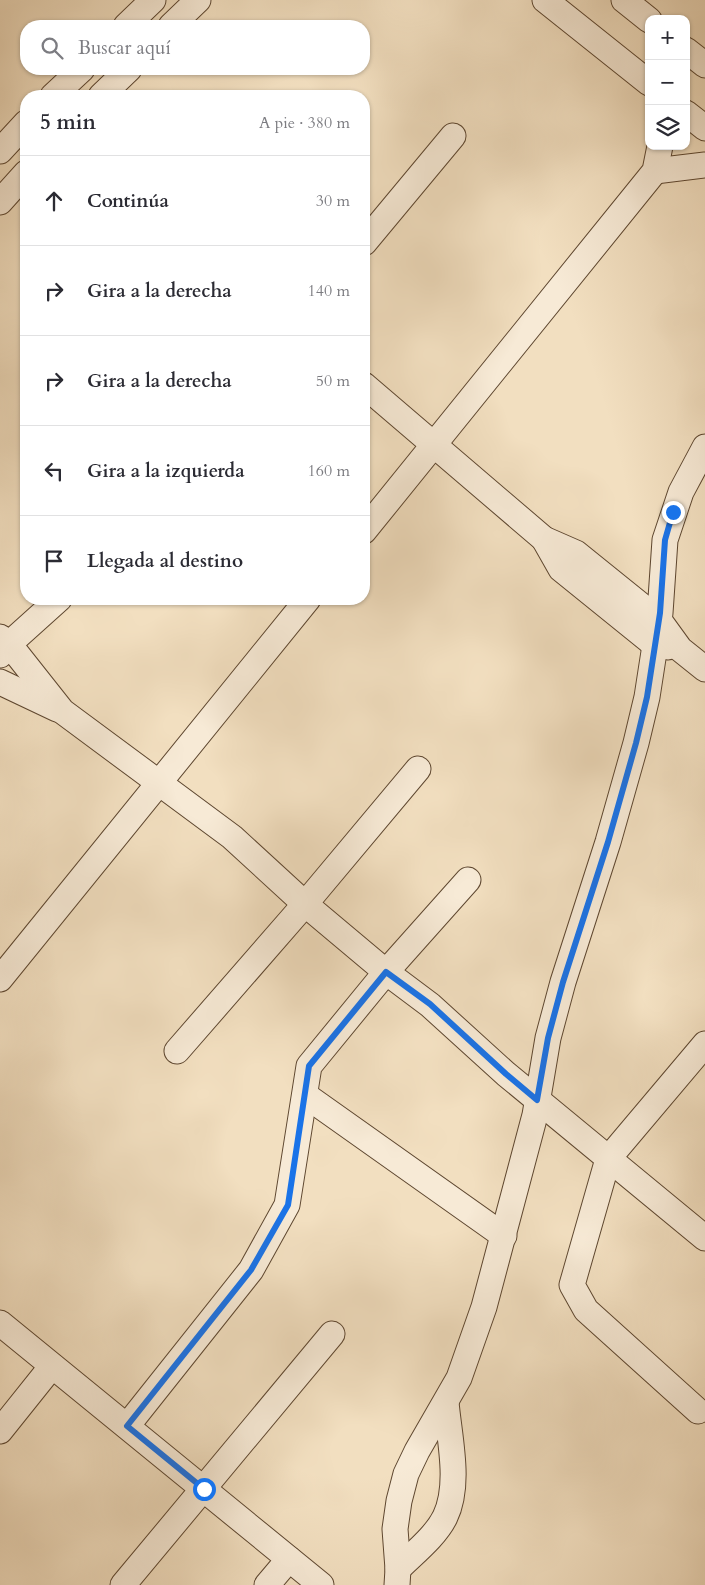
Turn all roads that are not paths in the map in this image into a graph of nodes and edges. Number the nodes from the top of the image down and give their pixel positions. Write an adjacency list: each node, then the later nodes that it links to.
1 (153, 0): 6 (street)
2 (198, 0): 7 (street)
3 (545, 0): 12 (street)
4 (624, 0): 5 (street)
5 (645, 17)
6 (132, 20)
7 (177, 20)
8 (690, 53): 9 (street)
9 (705, 65)
10 (76, 75): 13 (street)
11 (123, 75): 14 (street)
12 (645, 80)
13 (59, 90)
14 (107, 90)
15 (690, 116): 16 (street)
16 (705, 128)
17 (20, 134): 20 (street)
18 (453, 136): 25 (street)
19 (659, 150): 22 (street)
20 (0, 151)
21 (705, 165): 22 (street)
22 (655, 172): 27 (street)
23 (20, 180): 24 (street)
24 (0, 202)
25 (370, 236)
26 (370, 390): 27 (street)
27 (434, 444): 29 (street); 30 (street)
28 (705, 447): 33 (street)
29 (370, 524)
30 (544, 538): 33 (street); 35 (street)
31 (53, 605): 34 (street)
32 (303, 605): 41 (street)
33 (659, 620): 35 (street); 36 (street)
34 (3, 645): 39 (street)
35 (655, 645): 36 (street); 49 (street)
36 (680, 649): 37 (street)
37 (705, 669)
38 (0, 682): 39 (street)
39 (62, 711): 41 (street)
40 (418, 769): 43 (street)
41 (159, 783): 43 (street); 45 (street)
42 (468, 880): 44 (street)
43 (305, 904): 44 (street); 47 (street)
44 (386, 972): 48 (street); 49 (street)
45 (0, 979)
46 (705, 1044): 50 (street)
47 (177, 1051)
48 (305, 1095): 51 (street); 58 (street)
49 (537, 1100): 50 (street); 51 (street)
50 (608, 1159): 52 (street); 57 (street)
51 (504, 1236): 56 (street)
52 (705, 1238)
53 (0, 1323): 55 (street)
54 (332, 1334): 60 (street)
55 (52, 1366): 58 (street); 59 (street)
56 (446, 1402): 62 (street); 62 (street)
57 (698, 1411)
58 (127, 1426): 60 (street)
59 (0, 1431)
60 (204, 1489): 61 (street); 63 (street)
61 (289, 1559): 64 (street); 65 (street)
62 (398, 1577)
63 (124, 1585)
64 (267, 1585)
65 (321, 1585)

